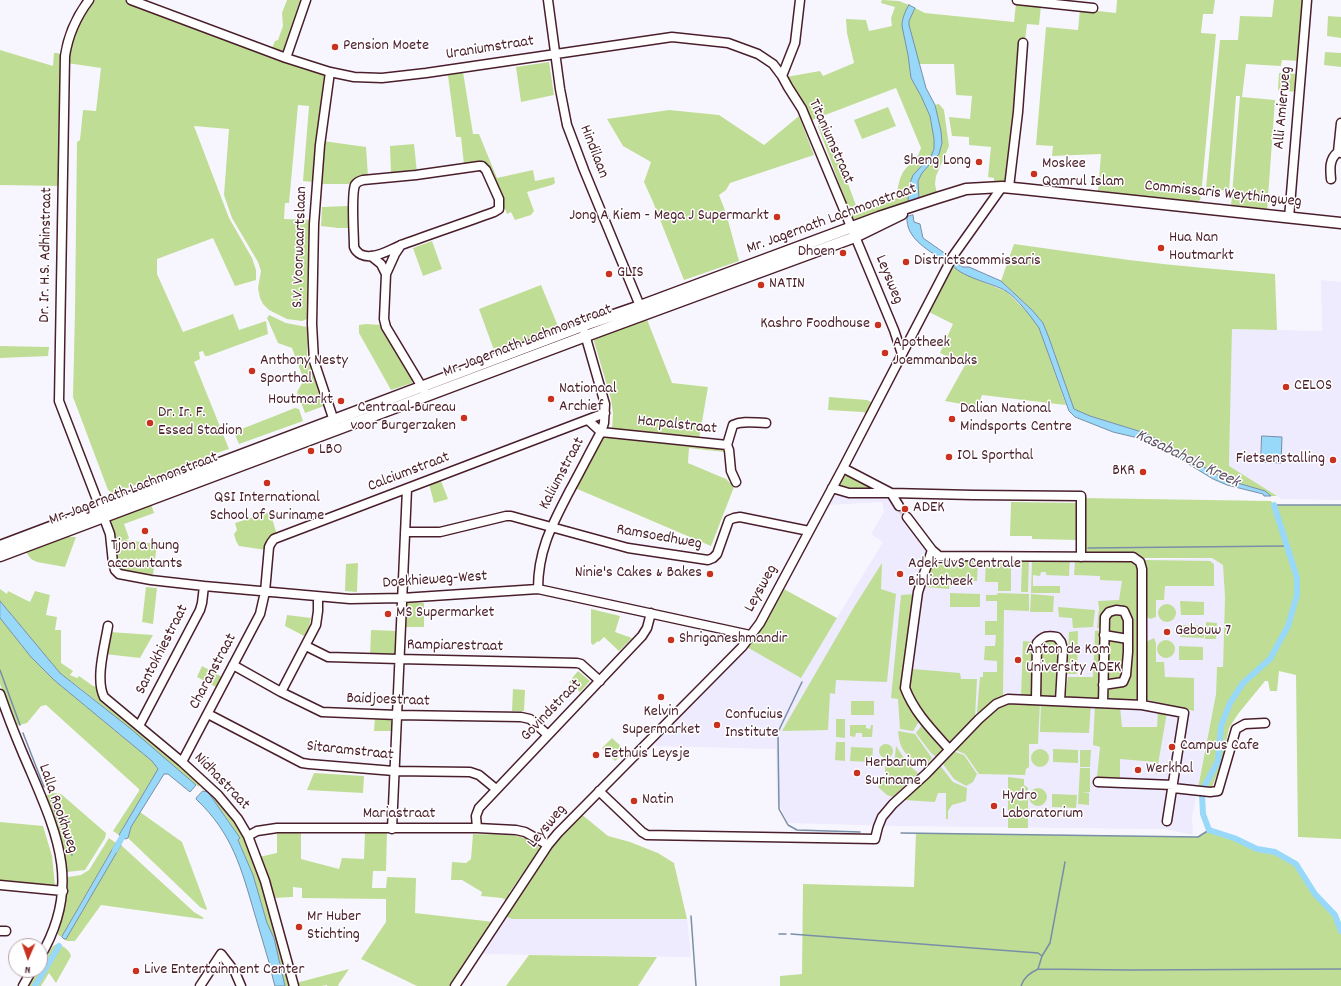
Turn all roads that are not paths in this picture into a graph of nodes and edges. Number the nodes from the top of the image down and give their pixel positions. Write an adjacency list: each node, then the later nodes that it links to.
1 (89, 0): 42 (street, Dr. Ir. H.S. Adhinstraat)
2 (131, 0): 11 (street, Uraniumstraat)
3 (306, 0): 11 (street)
4 (548, 0): 10 (street, Hindilaan)
5 (800, 0): 13 (street)
6 (1017, 0): 8 (street)
7 (1307, 0): 19 (street, Alli Amierweg)
8 (1093, 8)
9 (1023, 43): 17 (street)
10 (555, 53): 12 (street, Uraniumstraat); 13 (street, Uraniumstraat); 26 (street, Hindilaan)
11 (286, 58): 12 (street, Uraniumstraat)
12 (330, 72): 33 (street, S.V. Voorwaartslaan)
13 (782, 76): 21 (street, Titaniumstraat)
14 (1341, 123): 15 (street)
15 (1340, 152): 16 (street)
16 (1331, 179)
17 (1005, 187): 18 (main road, Commissaris Weythingweg); 19 (main road, Commissaris Weythingweg); 28 (street)
18 (937, 198): 21 (main road, Mr. Jagernath Lachmonstraat); 22 (main road, Mr. Jagernath Lachmonstraat)
19 (1289, 218): 20 (main road, Commissaris Weythingweg)
20 (1341, 223)
21 (852, 227): 22 (street, Leysweg); 26 (main road, Mr. Jagernath Lachmonstraat)
22 (855, 237): 27 (main road, Mr. Jagernath Lachmonstraat); 28 (street, Leysweg)
23 (401, 245): 24 (street); 24 (street); 25 (street)
24 (371, 256): 25 (street)
25 (386, 274): 29 (street)
26 (640, 306): 27 (main road, Mr. Jagernath Lachmonstraat)
27 (584, 331): 29 (main road, Mr. Jagernath Lachmonstraat); 30 (street, Kaliumstraat)
28 (902, 354): 36 (street, Leysweg)
29 (425, 391): 33 (main road, Mr. Jagernath Lachmonstraat)
30 (605, 413): 31 (street, Calciumstraat); 34 (street, Kaliumstraat)
31 (588, 420): 34 (street); 39 (street, Calciumstraat)
32 (766, 424): 35 (street)
33 (331, 425): 42 (main road, Mr. Jagernath Lachmonstraat)
34 (601, 432): 35 (street, Harpalstraat); 44 (street, Kaliumstraat)
35 (727, 445): 37 (street)
36 (843, 468): 38 (street, Leysweg); 40 (street)
37 (736, 482)
38 (832, 488): 40 (street); 46 (street, Leysweg)
39 (407, 489): 45 (street); 54 (street, Calciumstraat)
40 (891, 493): 41 (street); 50 (street)
41 (900, 506)
42 (103, 513): 47 (main road, Mr. Jagernath Lachmonstraat); 49 (main road, Mr. Jagernath Lachmonstraat); 51 (street, Dr. Ir. H.S. Adhinstraat)
43 (907, 517): 48 (street)
44 (550, 528): 45 (street, Ramsoedhweg); 46 (street, Ramsoedhweg); 53 (street, Kaliumstraat)
45 (405, 532): 56 (street)
46 (809, 532): 59 (street, Leysweg)
47 (0, 546)
48 (932, 550): 50 (street); 78 (street)
49 (0, 556)
50 (1082, 557): 72 (street)
51 (119, 574): 52 (street, Doekhieweg-West)
52 (204, 586): 54 (street, Doekhieweg-West); 76 (street, Santokhiestraat)
53 (538, 589): 56 (street, Doekhieweg-West); 57 (street, Doekhieweg-West)
54 (265, 592): 55 (street, Doekhieweg-West); 64 (street, Charanstraat)
55 (318, 597): 56 (street, Doekhieweg-West); 62 (street)
56 (402, 598): 63 (street)
57 (651, 613): 59 (street, Doekhieweg-West); 65 (street, Govindstraat)
58 (108, 626): 76 (street, Nidhastraat)
59 (750, 635): 84 (street, Leysweg)
60 (1104, 635): 61 (street); 61 (street); 66 (street)
61 (1128, 639): 66 (street)
62 (306, 646): 63 (street, Rampiarestraat); 67 (street)
63 (399, 660): 65 (street, Rampiarestraat); 74 (street)
64 (233, 665): 67 (street, Baidjoestraat); 73 (street, Charanstraat)
65 (600, 681): 77 (street, Govindstraat)
66 (1103, 685): 71 (street)
67 (281, 692): 74 (street, Baidjoestraat)
68 (0, 694): 91 (street, Lalla Rookhweg)
69 (1036, 700): 70 (street); 70 (street); 78 (street)
70 (1060, 701): 71 (street)
71 (1103, 703): 72 (street)
72 (1142, 705): 82 (street)
73 (208, 714): 79 (street, Charanstraat); 80 (street, Sitaramstraat)
74 (397, 715): 77 (street, Baidjoestraat); 80 (street)
75 (1265, 723): 82 (street)
76 (139, 726): 79 (street, Nidhastraat)
77 (548, 736): 83 (street, Govindstraat)
78 (949, 749): 84 (street)
79 (182, 762): 88 (street, Nidhastraat)
80 (394, 771): 83 (street, Sitaramstraat); 87 (street)
81 (1098, 782): 82 (street)
82 (1173, 787): 85 (street)
83 (496, 789): 86 (street, Govindstraat)
84 (599, 791): 89 (street, Leysweg)
85 (1167, 821)
86 (477, 828): 87 (street, Mariastraat); 89 (street, Mariastraat)
87 (392, 829): 88 (street, Mariastraat)
88 (248, 836): 95 (street, Nidhastraat)
89 (548, 845): 96 (street, Leysweg)
90 (0, 885): 91 (street)
91 (63, 891): 92 (street, Lalla Rookhweg)
92 (48, 942)
93 (200, 986): 94 (street)
94 (241, 986)
95 (294, 986)
96 (455, 986)

